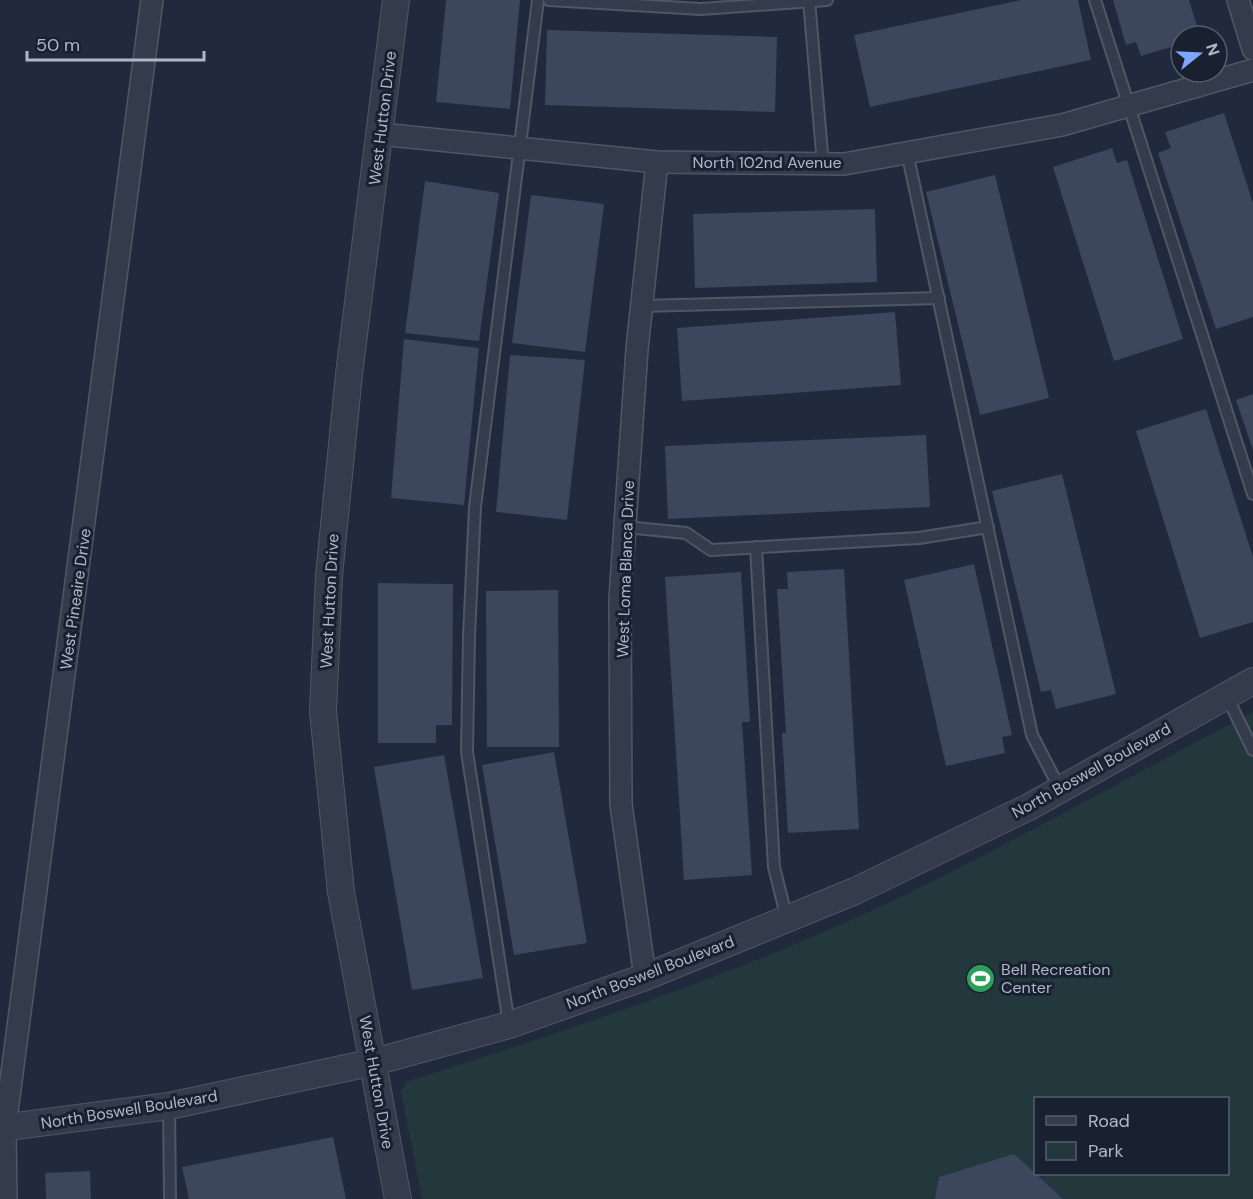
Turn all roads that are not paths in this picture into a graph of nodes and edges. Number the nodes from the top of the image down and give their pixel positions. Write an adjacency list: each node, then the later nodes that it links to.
1 (152, 0): 32 (street, West Pineaire Drive)
2 (396, 0): 12 (street, West Hutton Drive)
3 (538, 0): 13 (lane)
4 (549, 0): 8 (lane)
5 (827, 0): 8 (lane)
6 (1095, 0): 11 (lane)
7 (1238, 0): 9 (street)
8 (809, 1): 16 (lane)
9 (1253, 49)
10 (1253, 70): 11 (street, North 102nd Avenue)
11 (1128, 106): 14 (street, North 102nd Avenue); 19 (lane)
12 (380, 134): 13 (street, North 102nd Avenue); 30 (street, West Hutton Drive)
13 (520, 150): 15 (street, North 102nd Avenue); 29 (lane)
14 (907, 152): 16 (street, North 102nd Avenue); 17 (lane)
15 (657, 162): 16 (street, North 102nd Avenue); 18 (street, West Loma Blanca Drive)
16 (823, 165)
17 (939, 298): 18 (lane); 21 (lane)
18 (642, 306): 20 (street, West Loma Blanca Drive)
19 (1253, 494)
20 (625, 527): 22 (lane); 28 (street, West Loma Blanca Drive)
21 (988, 527): 22 (lane); 26 (lane)
22 (756, 547): 27 (lane)
23 (1253, 681): 24 (street, North Boswell Boulevard)
24 (1226, 695): 25 (lane); 26 (street, North Boswell Boulevard)
25 (1253, 750)
26 (1060, 789): 27 (street, North Boswell Boulevard)
27 (788, 919): 28 (street, North Boswell Boulevard)
28 (645, 977): 29 (street, North Boswell Boulevard)
29 (509, 1025): 30 (street, North Boswell Boulevard)
30 (374, 1062): 31 (street, North Boswell Boulevard); 35 (street, West Hutton Drive)
31 (169, 1106): 32 (street, North Boswell Boulevard); 34 (lane)
32 (3, 1127): 33 (street, West Pineaire Drive)
33 (6, 1199)
34 (170, 1199)
35 (398, 1199)

